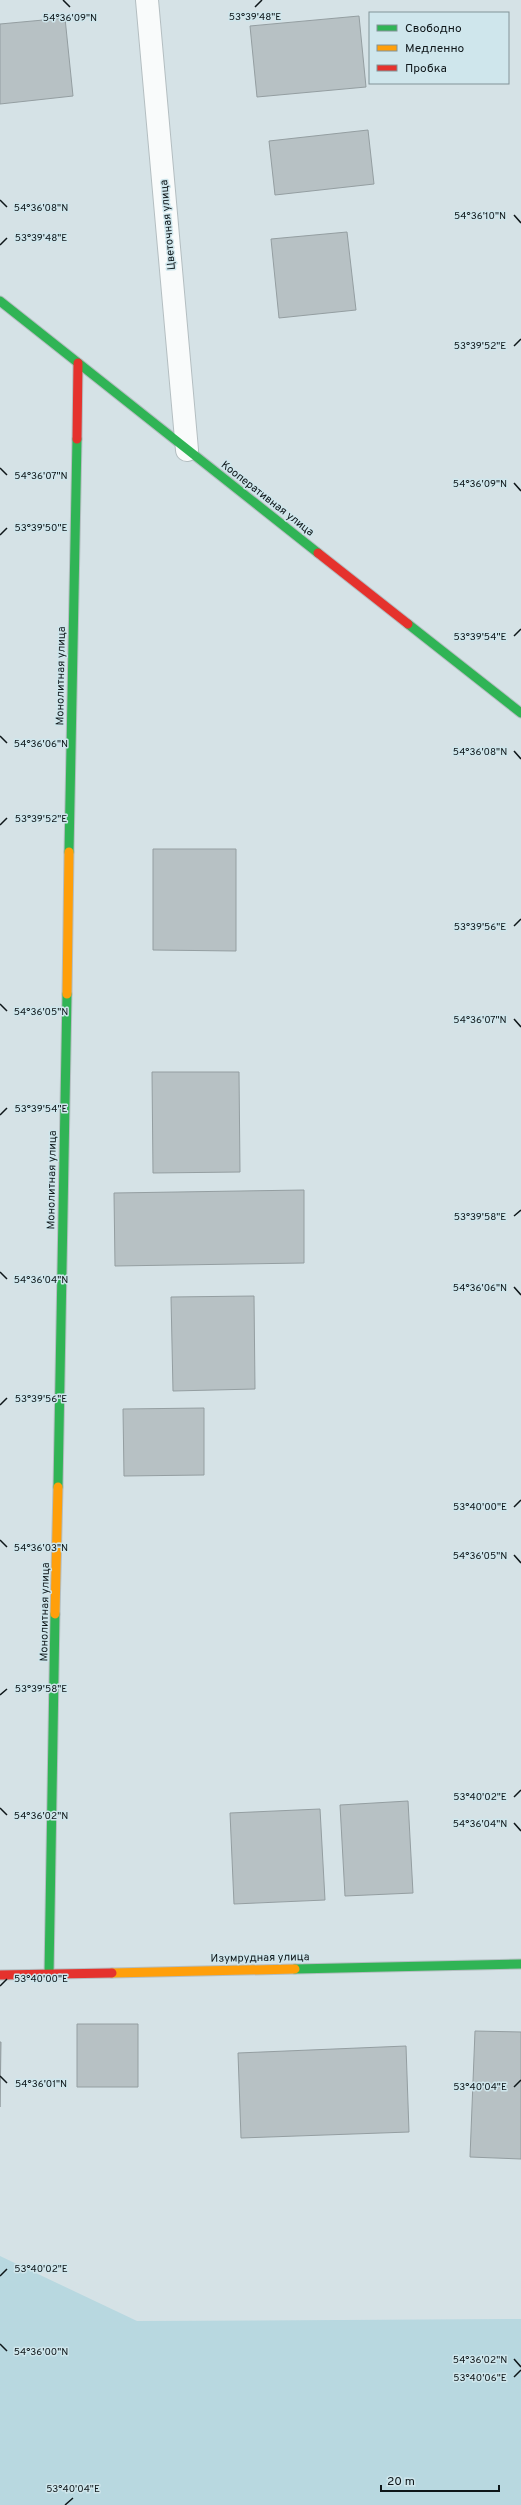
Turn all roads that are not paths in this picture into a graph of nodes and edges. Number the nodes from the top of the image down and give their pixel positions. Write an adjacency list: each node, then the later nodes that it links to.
1 (147, 0): 4 (street, Цветочная улица)
2 (0, 301): 3 (street, Кооперативная улица)
3 (78, 363): 4 (street, Кооперативная улица); 7 (street, Монолитная улица)
4 (187, 450): 5 (street, Кооперативная улица)
5 (521, 713)
6 (521, 1964): 7 (street, Изумрудная улица)
7 (49, 1974): 8 (street, Изумрудная улица)
8 (0, 1975)

